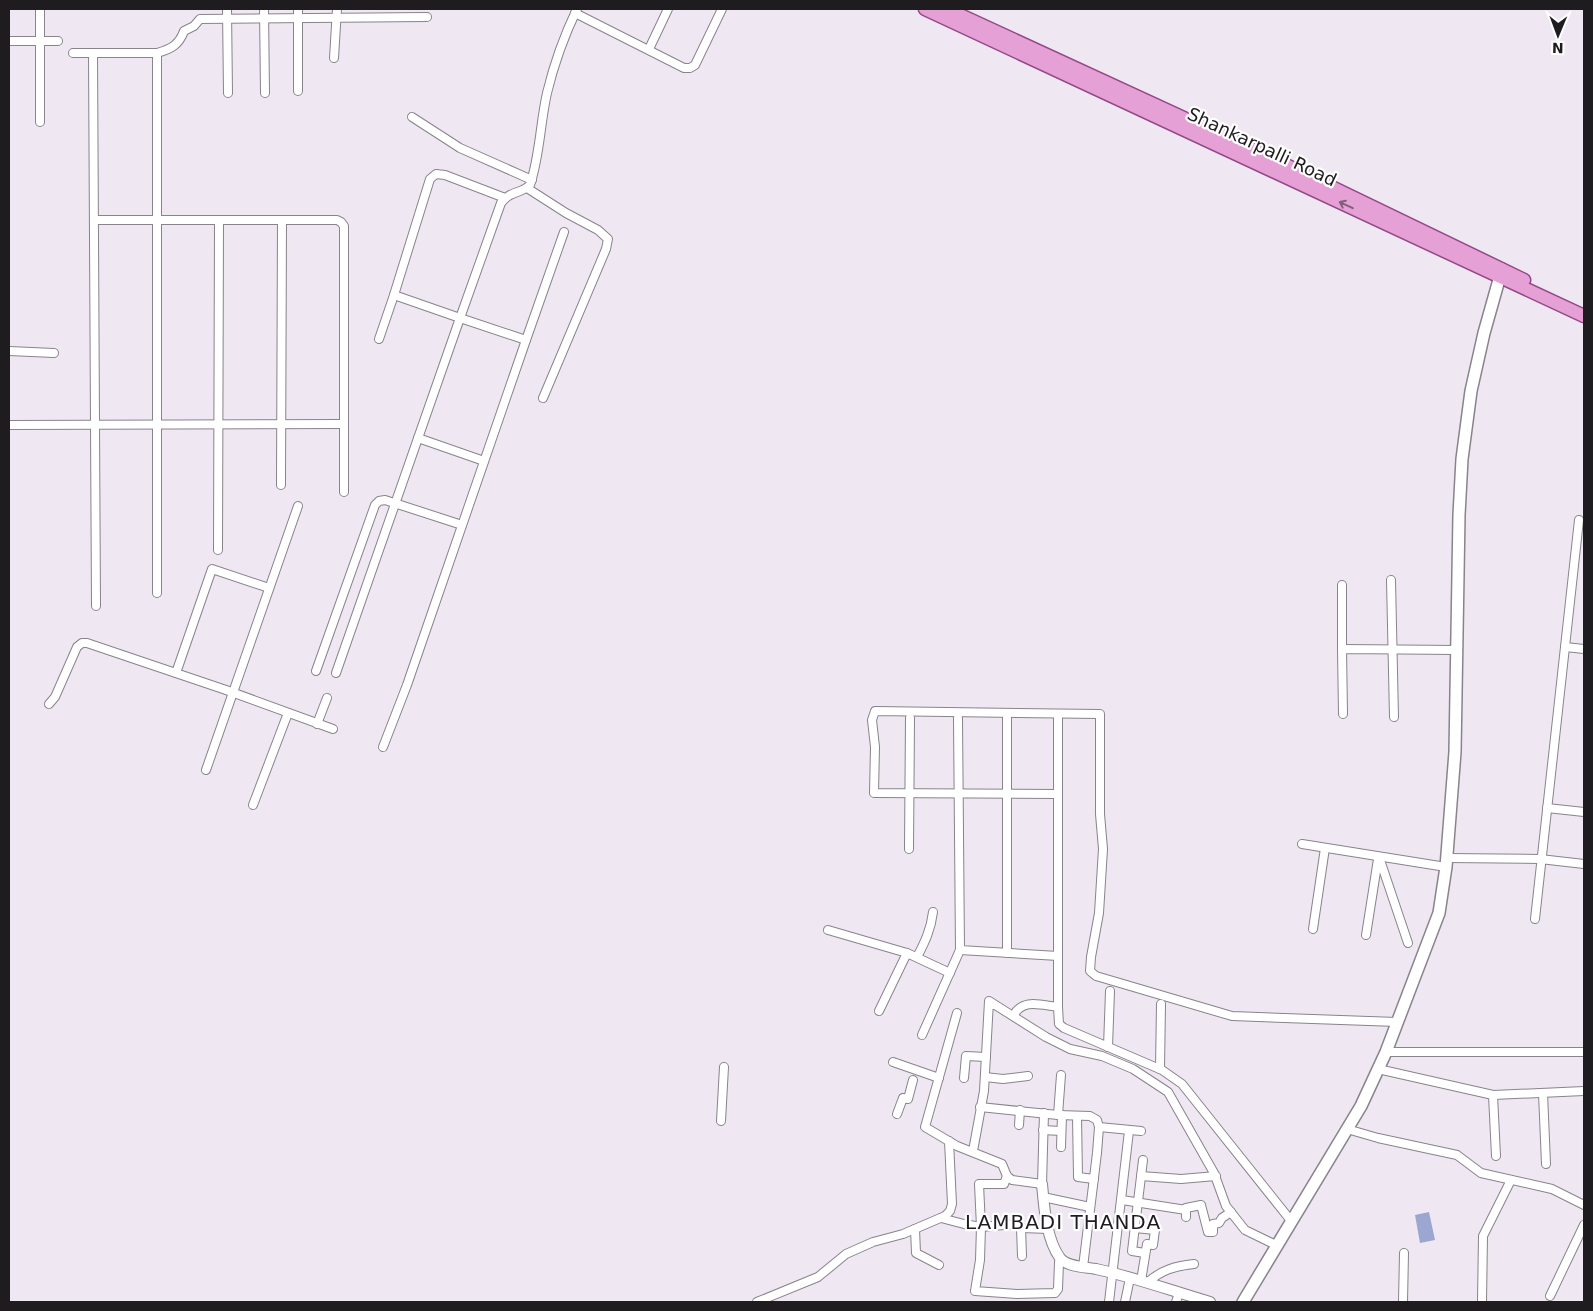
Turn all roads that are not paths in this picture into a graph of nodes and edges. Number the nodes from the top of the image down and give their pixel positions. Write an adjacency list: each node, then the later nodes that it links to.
1 (40, 9): 17 (street)
2 (227, 9): 12 (street)
3 (264, 9): 13 (street)
4 (298, 9): 14 (street)
5 (337, 9): 15 (street)
6 (668, 9): 19 (street)
7 (722, 9): 19 (street)
8 (925, 9): 37 (main road, Shankarpalli Road, one-way to 8)
9 (947, 9): 37 (main road, Shankarpalli Road)
10 (576, 11): 19 (street); 29 (street)
11 (427, 17): 15 (street)
12 (227, 19): 13 (street); 22 (street); 25 (street)
13 (265, 19): 14 (street); 26 (street)
14 (298, 19): 15 (street); 24 (street)
15 (336, 19): 23 (street)
16 (9, 41): 17 (street)
17 (41, 41): 18 (street); 28 (street)
18 (58, 41)
19 (648, 50)
20 (73, 53): 21 (street)
21 (93, 53): 22 (street); 32 (street)
22 (157, 53): 33 (street)
23 (334, 58)
24 (298, 91)
25 (228, 93)
26 (264, 93)
27 (412, 117): 29 (street)
28 (40, 122)
29 (532, 180): 30 (street)
30 (527, 188): 31 (street); 46 (street)
31 (505, 198): 38 (street); 41 (street)
32 (94, 220): 33 (street); 47 (street)
33 (157, 220): 34 (street); 48 (street)
34 (219, 221): 35 (street); 49 (street)
35 (282, 221): 50 (street); 51 (street)
36 (564, 232): 43 (street)
37 (1501, 274): 39 (main road, Shankarpalli Road); 40 (main road, Shankarpalli Road); 72 (main road)
38 (394, 295): 41 (street); 42 (street)
39 (1584, 309)
40 (1584, 316)
41 (460, 318): 43 (street); 53 (street)
42 (379, 339)
43 (526, 340): 54 (street)
44 (9, 352): 45 (street)
45 (54, 353)
46 (542, 398)
47 (95, 424): 48 (street); 52 (street); 67 (street)
48 (157, 424): 49 (street); 66 (street)
49 (219, 424): 50 (street); 62 (street)
50 (281, 424): 51 (street); 55 (street)
51 (344, 424): 56 (street)
52 (9, 425)
53 (418, 438): 54 (street); 57 (street)
54 (484, 461): 60 (street)
55 (281, 485)
56 (344, 492)
57 (395, 503): 60 (street); 73 (street); 75 (street)
58 (298, 506): 65 (street)
59 (1579, 520): 61 (street)
60 (462, 525): 88 (street)
61 (1581, 539): 68 (street)
62 (218, 550)
63 (1392, 580): 71 (street)
64 (1342, 585): 69 (street)
65 (269, 588): 74 (street); 76 (street)
66 (157, 593)
67 (96, 606)
68 (1565, 647): 70 (street); 95 (street)
69 (1342, 649): 71 (street); 80 (street)
70 (1584, 649)
71 (1393, 650): 72 (street); 81 (street)
72 (1456, 650): 102 (main road)
73 (316, 671)
74 (176, 673): 76 (street); 78 (street)
75 (336, 673)
76 (232, 692): 79 (street); 89 (street)
77 (327, 698): 86 (street)
78 (49, 704)
79 (288, 713): 86 (street); 94 (street)
80 (1343, 714)
81 (1394, 717)
82 (910, 718): 90 (street)
83 (958, 718): 91 (street)
84 (1007, 718): 92 (street)
85 (1058, 718): 93 (street)
86 (317, 724): 87 (street)
87 (333, 729)
88 (383, 747)
89 (206, 770)
90 (909, 793): 91 (street); 99 (street); 122 (street)
91 (959, 794): 92 (street); 110 (street)
92 (1007, 794): 93 (street); 112 (street)
93 (1057, 794): 113 (street)
94 (253, 805)
95 (1547, 808): 96 (street); 101 (street)
96 (1584, 812)
97 (1302, 844): 98 (street)
98 (1325, 848): 100 (street); 106 (street)
99 (909, 849)
100 (1378, 857): 102 (street); 108 (street); 109 (street)
101 (1540, 860): 102 (street); 103 (street); 105 (street)
102 (1447, 863): 122 (main road)
103 (1584, 864)
104 (933, 912): 114 (street)
105 (1535, 919)
106 (1313, 929)
107 (828, 930): 111 (street)
108 (1366, 935)
109 (1408, 943)
110 (960, 950): 112 (street); 115 (street)
111 (907, 953): 114 (street); 119 (street)
112 (1007, 953): 113 (street)
113 (1058, 956): 118 (street)
114 (916, 957): 115 (street)
115 (950, 973): 123 (street)
116 (1110, 991): 124 (street)
117 (1161, 1004): 130 (street)
118 (1058, 1007): 121 (street); 124 (street)
119 (879, 1011)
120 (957, 1013): 135 (street)
121 (1013, 1016): 127 (street); 163 (street)
122 (1397, 1022): 125 (main road)
123 (922, 1035)
124 (1108, 1047): 130 (street)
125 (1386, 1052): 126 (street); 131 (main road)
126 (1584, 1052)
127 (986, 1057): 134 (street); 136 (street)
128 (892, 1062): 135 (street)
129 (724, 1067): 147 (street)
130 (1160, 1069): 174 (street)
131 (1378, 1069): 140 (street); 150 (main road)
132 (1061, 1075): 145 (street)
133 (1028, 1076): 134 (street)
134 (984, 1077): 141 (street)
135 (939, 1078): 155 (street)
136 (964, 1078)
137 (913, 1080): 143 (street)
138 (1584, 1091): 139 (street)
139 (1543, 1093): 140 (street); 160 (street)
140 (1493, 1095): 158 (street)
141 (980, 1107): 142 (street); 157 (street)
142 (1020, 1110): 144 (street); 148 (street)
143 (897, 1114)
144 (1044, 1114): 145 (street); 151 (street)
145 (1060, 1115): 146 (street); 154 (street)
146 (1077, 1116): 149 (street); 164 (street)
147 (721, 1121)
148 (1019, 1124)
149 (1099, 1127): 152 (street); 164 (street)
150 (1347, 1129): 165 (street); 174 (main road)
151 (1043, 1130): 154 (street); 166 (street)
152 (1129, 1131): 153 (street); 168 (street)
153 (1141, 1131)
154 (1061, 1132): 156 (street)
155 (949, 1142): 157 (street); 173 (street)
156 (1062, 1146)
157 (973, 1152): 161 (street)
158 (1496, 1156)
159 (1142, 1160): 162 (street)
160 (1546, 1164)
161 (1007, 1176): 166 (street); 176 (street)
162 (1141, 1176): 163 (street); 169 (street)
163 (1216, 1176): 172 (street)
164 (1094, 1179): 171 (street)
165 (1511, 1180): 170 (street); 202 (street)
166 (1042, 1184): 167 (street)
167 (1043, 1197): 171 (street); 180 (street)
168 (1122, 1200): 169 (street); 189 (street)
169 (1138, 1203): 172 (street); 178 (street)
170 (1584, 1205)
171 (1090, 1207): 188 (street)
172 (1231, 1212): 181 (street)
173 (941, 1218): 176 (street); 179 (street)
174 (1292, 1222): 181 (main road)
175 (1584, 1225): 192 (street)
176 (981, 1227): 177 (street); 193 (street)
177 (1021, 1228): 180 (street); 184 (street)
178 (1135, 1228): 182 (street); 182 (street)
179 (915, 1229): 187 (street); 196 (street)
180 (1049, 1230): 185 (street)
181 (1278, 1246): 200 (main road)
182 (1146, 1253): 191 (street)
183 (1404, 1253): 201 (street)
184 (1022, 1256)
185 (1061, 1260): 188 (street); 194 (street)
186 (1194, 1264): 191 (street)
187 (939, 1265)
188 (1083, 1267): 189 (street)
189 (1112, 1273): 190 (street); 197 (street)
190 (1130, 1278): 191 (street); 198 (street)
191 (1144, 1282): 195 (street)
192 (1550, 1296)
193 (1016, 1298): 194 (street)
194 (1027, 1298)
195 (1178, 1298): 199 (street)
196 (757, 1302)
197 (1109, 1302)
198 (1125, 1302)
199 (1210, 1302)
200 (1243, 1302)
201 (1403, 1302)
202 (1482, 1302)

